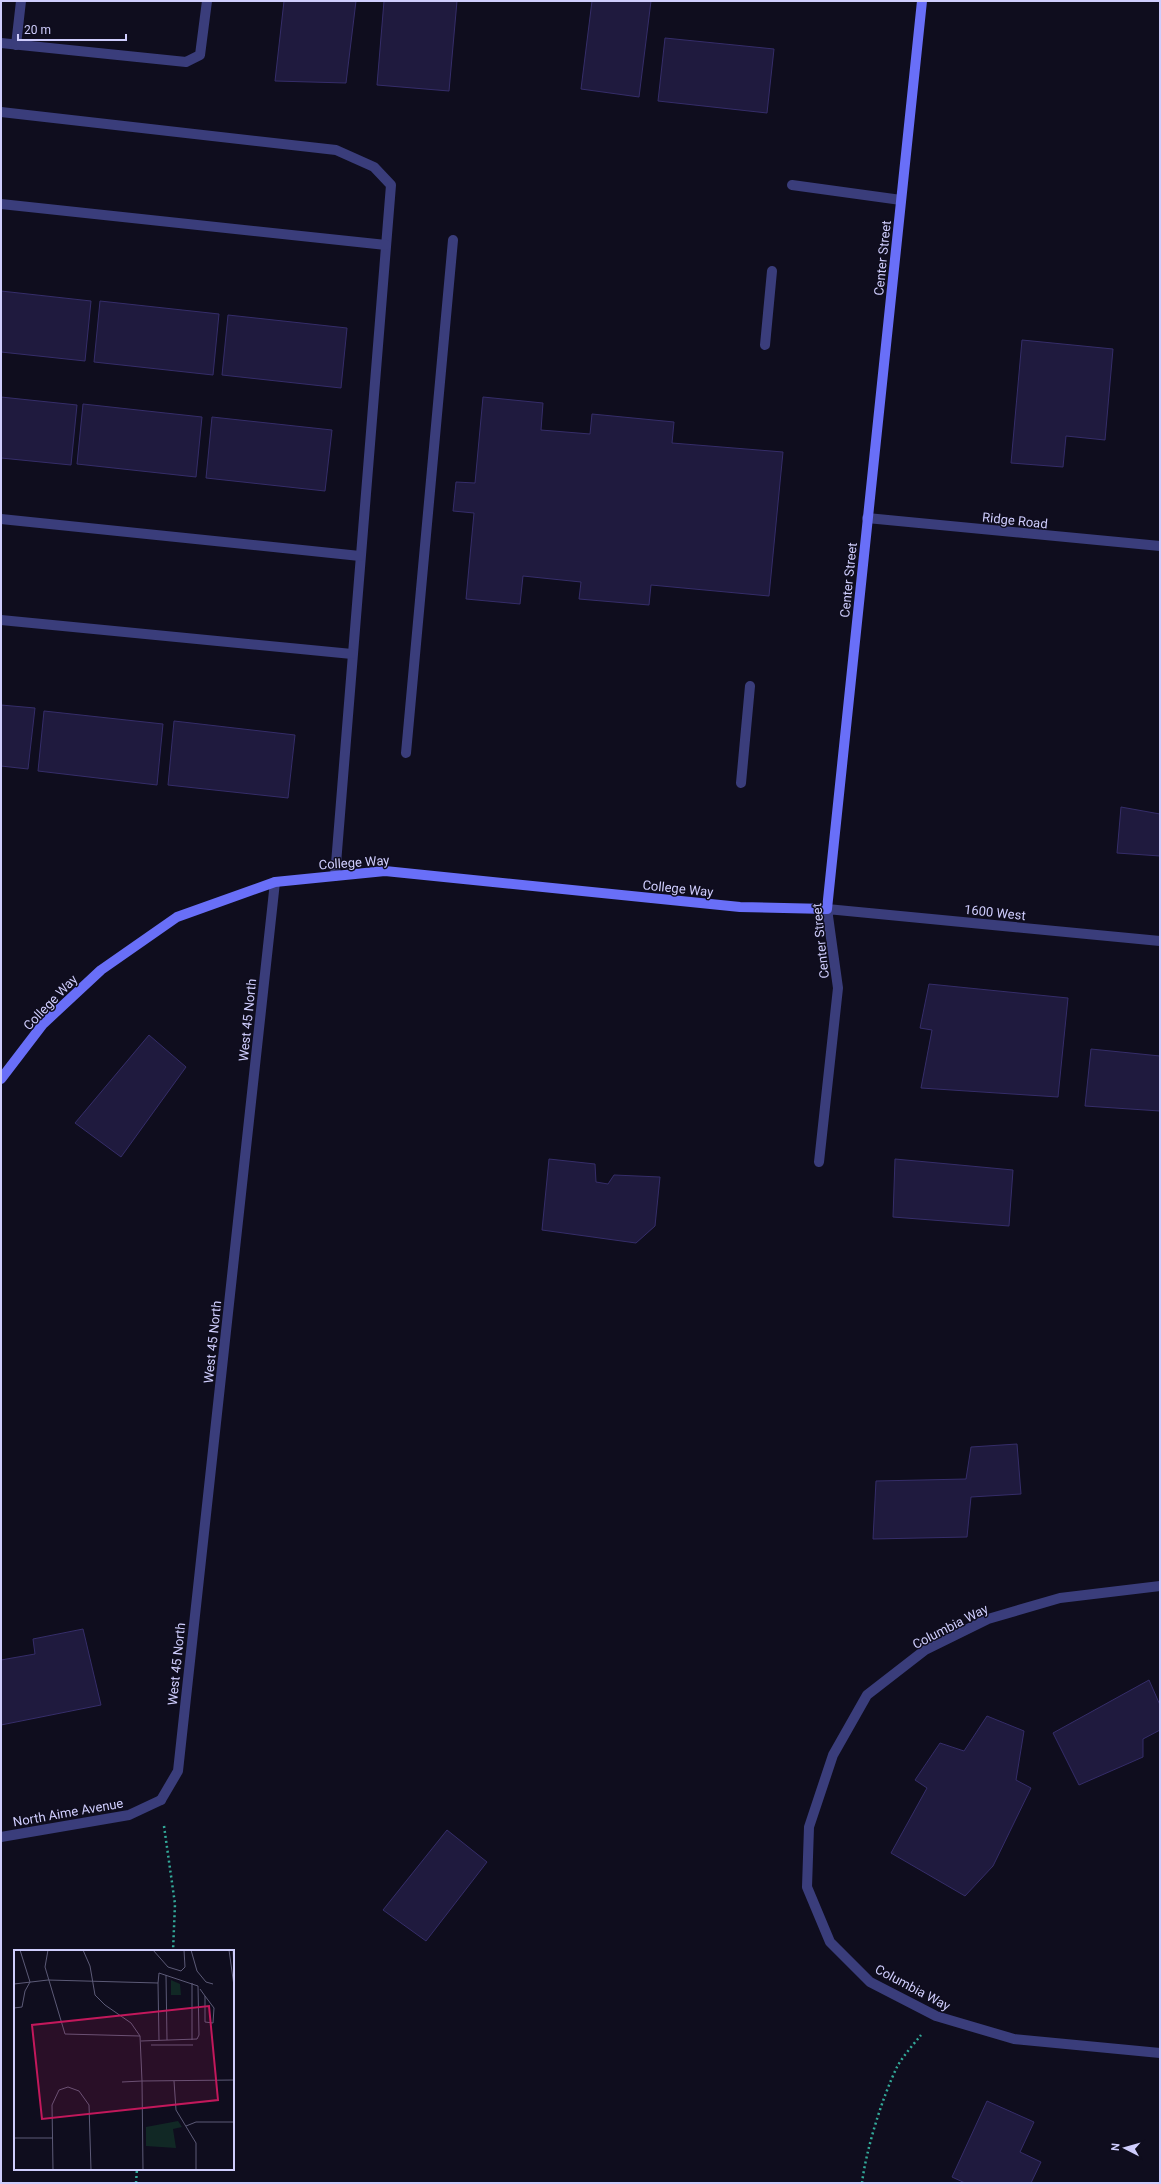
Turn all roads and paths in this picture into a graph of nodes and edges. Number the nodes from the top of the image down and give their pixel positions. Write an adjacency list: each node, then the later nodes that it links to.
1 (21, 1): 5 (street)
2 (207, 1): 5 (street)
3 (922, 1): 8 (main road, Center Street)
4 (1, 43): 5 (street)
5 (16, 45)
6 (1, 112): 11 (street)
7 (792, 184): 8 (street)
8 (901, 200): 14 (main road, Center Street)
9 (1, 204): 11 (street)
10 (453, 240): 21 (street)
11 (386, 245): 17 (street)
12 (772, 271): 13 (street)
13 (765, 345)
14 (867, 518): 16 (street, Ridge Road); 25 (main road, Center Street)
15 (1, 519): 17 (street)
16 (1160, 546)
17 (360, 556): 19 (street)
18 (1, 620): 19 (street)
19 (352, 654): 23 (street)
20 (750, 686): 22 (street)
21 (406, 753)
22 (741, 783)
23 (335, 876): 24 (main road, College Way); 25 (main road, College Way)
24 (275, 882): 27 (main road, College Way); 30 (street, West 45 North)
25 (827, 909): 26 (street, 1600 West); 28 (street, Center Street)
26 (1160, 941)
27 (1, 1080)
28 (819, 1162)
29 (1160, 1586): 33 (street, Columbia Way)
30 (161, 1800): 31 (street, North Aime Avenue); 32 (path)
31 (1, 1837)
32 (173, 1950)
33 (936, 2016): 34 (street, Columbia Way); 37 (path)
34 (1160, 2053)
35 (137, 2170): 36 (path)
36 (136, 2183)
37 (862, 2183)

